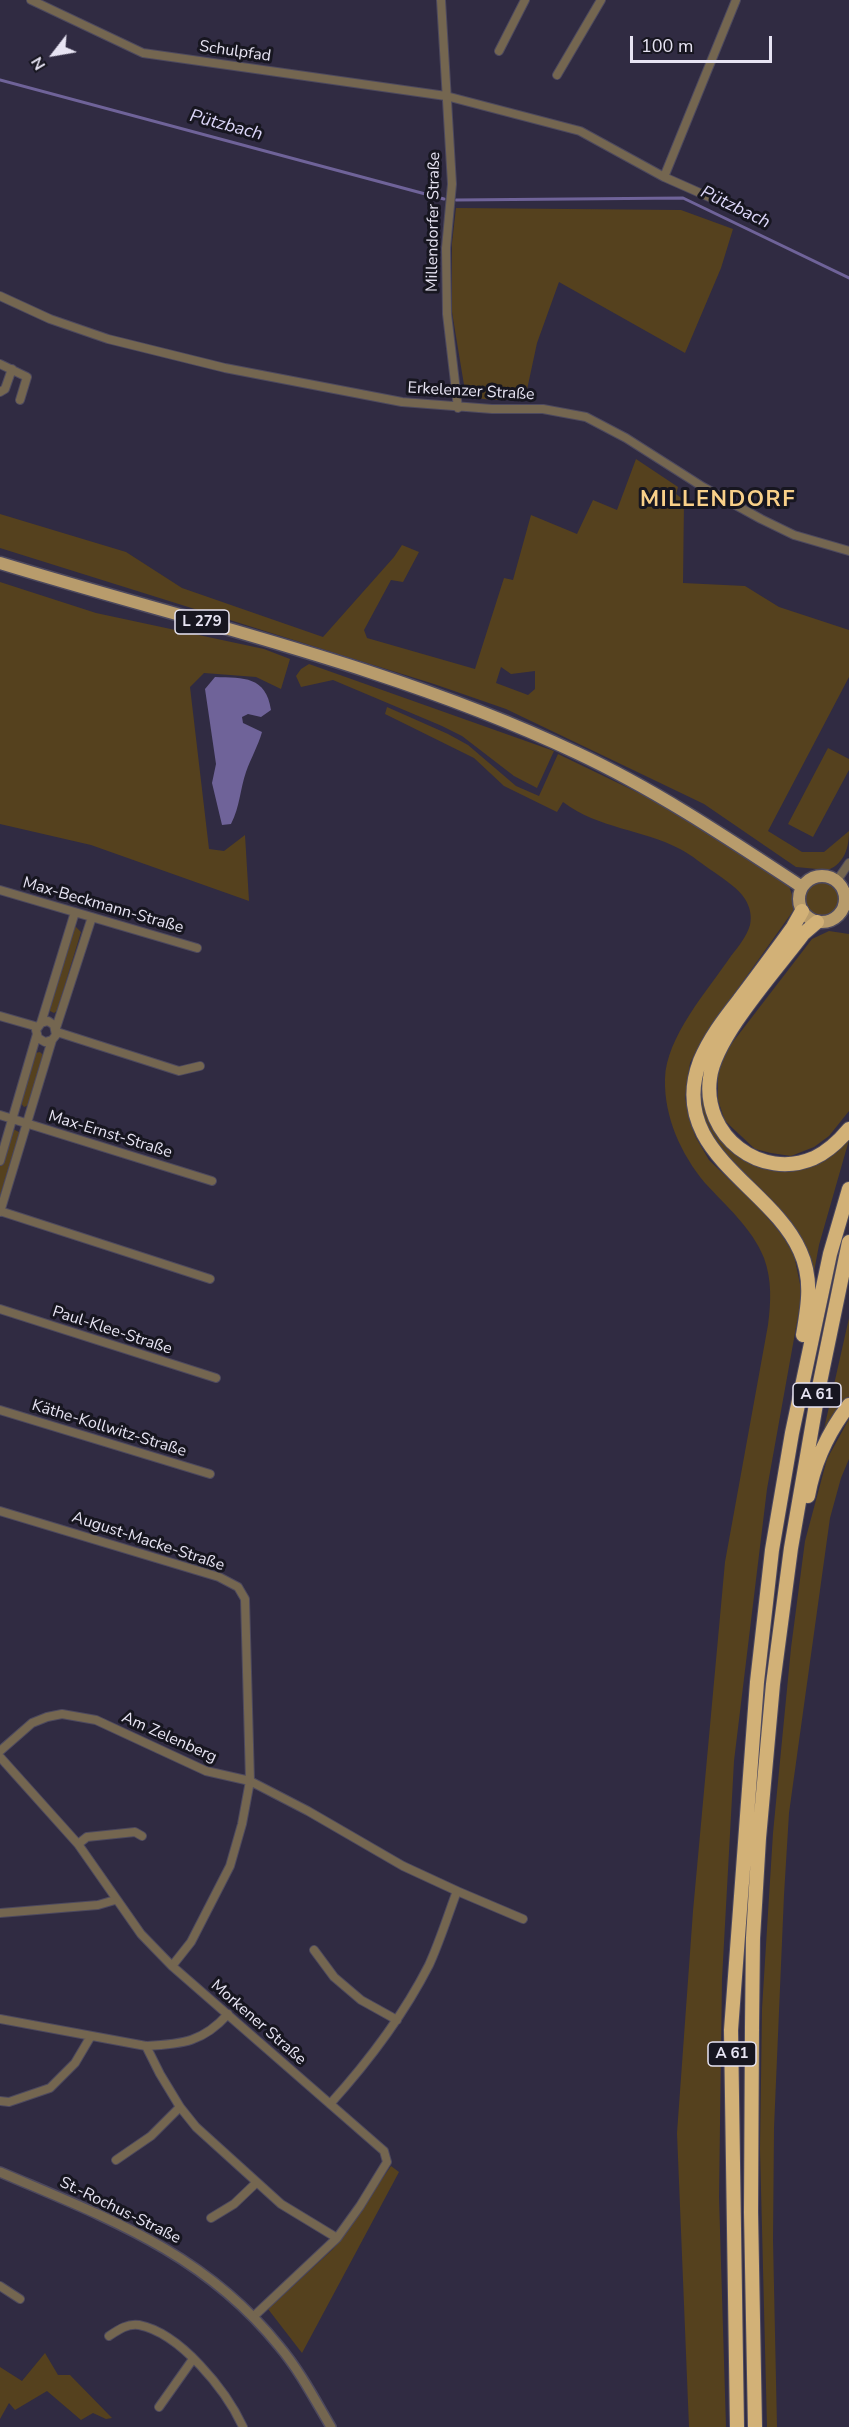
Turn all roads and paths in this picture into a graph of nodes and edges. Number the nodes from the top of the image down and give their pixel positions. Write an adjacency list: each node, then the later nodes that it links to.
1 (31, 0): 8 (street, Schulpfad)
2 (441, 0): 8 (street, Millendorfer Straße)
3 (525, 0): 6 (street)
4 (601, 0): 7 (street)
5 (736, 0): 9 (street)
6 (499, 51)
7 (557, 75)
8 (446, 96): 9 (street, Schulpfad); 16 (street, Millendorfer Straße)
9 (664, 177): 10 (street, Schulpfad)
10 (752, 216)
11 (0, 296): 16 (street, Erkelenzer Straße)
12 (0, 364): 13 (street)
13 (12, 369): 14 (street); 15 (street)
14 (0, 392)
15 (20, 400)
16 (458, 408): 17 (street, Erkelenzer Straße)
17 (849, 551)
18 (0, 563): 21 (main road, L 279)
19 (849, 863): 20 (street)
20 (836, 882): 21 (main road); 26 (main road)
21 (802, 887): 23 (main road)
22 (0, 890): 24 (street, Max-Beckmann-Straße)
23 (802, 911): 27 (main road); 46 (highway)
24 (75, 912): 25 (street, Max-Beckmann-Straße); 30 (street)
25 (92, 917): 28 (street, Max-Beckmann-Straße); 31 (street)
26 (845, 917): 27 (main road)
27 (817, 922): 37 (highway)
28 (197, 948)
29 (0, 1016): 30 (street)
30 (38, 1028): 31 (street); 32 (street); 35 (street)
31 (56, 1030): 32 (street); 33 (street)
32 (52, 1040): 36 (street)
33 (200, 1066)
34 (0, 1115): 35 (street, Max-Ernst-Straße)
35 (12, 1119): 36 (street, Max-Ernst-Straße); 38 (street)
36 (26, 1124): 39 (street, Max-Ernst-Straße); 41 (street)
37 (849, 1129)
38 (0, 1161)
39 (212, 1181)
40 (849, 1189): 46 (highway, A 61)
41 (0, 1211): 43 (street)
42 (849, 1242): 51 (highway, A 61)
43 (210, 1278)
44 (0, 1309): 45 (street, Paul-Klee-Straße)
45 (216, 1378)
46 (801, 1386): 84 (highway, A 61)
47 (849, 1405): 51 (highway)
48 (0, 1410): 49 (street, Käthe-Kollwitz-Straße)
49 (210, 1474)
50 (0, 1511): 54 (street, August-Macke-Straße)
51 (791, 1548): 85 (highway, A 61)
52 (0, 1751): 54 (street, Am Zelenberg)
53 (0, 1757): 56 (street, Morkener Straße)
54 (250, 1781): 57 (street, Am Zelenberg); 62 (street, August-Macke-Straße)
55 (142, 1836): 56 (street)
56 (78, 1844): 58 (street, Morkener Straße)
57 (457, 1891): 60 (street, Am Zelenberg); 65 (street)
58 (115, 1900): 59 (street); 62 (street, Morkener Straße)
59 (0, 1913)
60 (523, 1919)
61 (314, 1950): 65 (street)
62 (172, 1966): 63 (street, Morkener Straße)
63 (228, 2014): 67 (street); 69 (street, Morkener Straße)
64 (0, 2019): 66 (street)
65 (397, 2020): 69 (street)
66 (91, 2036): 67 (street); 68 (street)
67 (146, 2046): 70 (street)
68 (0, 2101)
69 (330, 2104): 75 (street, Morkener Straße)
70 (180, 2107): 71 (street); 73 (street)
71 (116, 2160)
72 (0, 2172): 78 (street, St.-Rochus-Straße)
73 (256, 2183): 74 (street); 75 (street)
74 (211, 2218)
75 (337, 2238): 78 (street)
76 (0, 2286): 77 (street)
77 (20, 2299)
78 (253, 2317): 83 (street, St.-Rochus-Straße)
79 (109, 2336): 80 (street)
80 (193, 2359): 81 (street); 82 (street)
81 (159, 2407)
82 (243, 2427)
83 (331, 2427)
84 (737, 2427)
85 (755, 2427)

